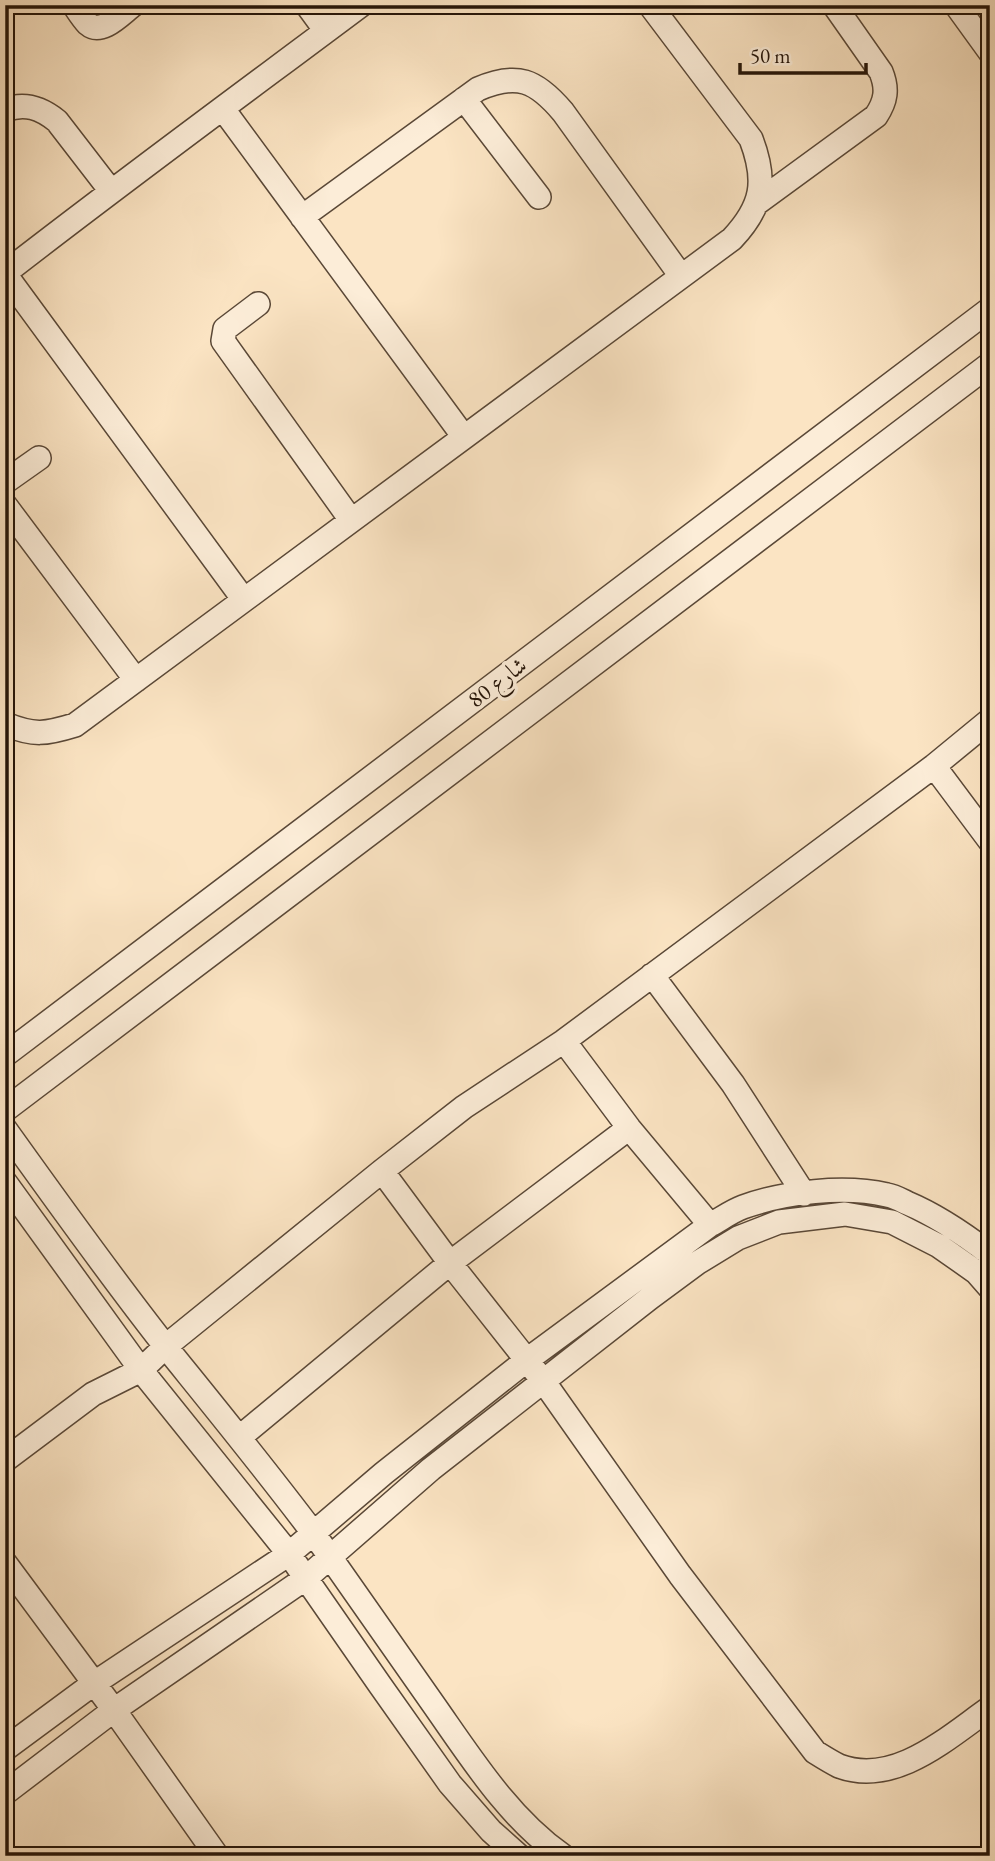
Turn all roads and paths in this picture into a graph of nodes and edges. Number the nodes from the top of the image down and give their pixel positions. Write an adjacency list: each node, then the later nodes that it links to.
1 (74, 5): 2 (street)
2 (132, 5)
3 (307, 5): 8 (street)
4 (361, 5): 8 (street)
5 (650, 5): 15 (street)
6 (834, 5): 15 (street)
7 (956, 5): 9 (street)
8 (326, 31): 11 (street)
9 (990, 52)
10 (464, 99): 14 (street); 16 (street); 18 (street)
11 (223, 109): 13 (street); 16 (street)
12 (5, 110): 13 (street)
13 (111, 191): 17 (street)
14 (539, 197)
15 (757, 203): 18 (street)
16 (302, 217): 22 (street)
17 (5, 273): 27 (street)
18 (681, 276): 22 (street)
19 (258, 304): 26 (street)
20 (990, 309): 35 (street, شارع 80)
21 (990, 364): 36 (street, شارع 80)
22 (464, 437): 26 (street)
23 (39, 458): 24 (street)
24 (5, 482)
25 (5, 505): 28 (street)
26 (351, 520): 27 (street)
27 (244, 600): 28 (street)
28 (136, 680): 30 (street)
29 (990, 720): 31 (street)
30 (5, 724)
31 (934, 766): 32 (street); 33 (street)
32 (990, 841)
33 (652, 975): 34 (street); 41 (street)
34 (564, 1041): 37 (street); 39 (street)
35 (5, 1055)
36 (5, 1110)
37 (629, 1128): 42 (street); 44 (street)
38 (5, 1129): 46 (street)
39 (382, 1171): 44 (street); 46 (street)
40 (5, 1182): 48 (street)
41 (804, 1194): 42 (street); 43 (street)
42 (710, 1225): 47 (street)
43 (990, 1254)
44 (450, 1263): 47 (street); 50 (street)
45 (990, 1288): 49 (street)
46 (166, 1346): 48 (street); 50 (street)
47 (527, 1360): 49 (street); 52 (street)
48 (141, 1370): 51 (street); 53 (street)
49 (544, 1382): 54 (street); 58 (street)
50 (240, 1437): 52 (street)
51 (5, 1460)
52 (313, 1533): 53 (street); 54 (street)
53 (289, 1554): 56 (street); 57 (street)
54 (330, 1557): 56 (street); 64 (street)
55 (5, 1563): 57 (street)
56 (306, 1578): 59 (street); 63 (street)
57 (93, 1684): 59 (street); 60 (street)
58 (990, 1708)
59 (114, 1710): 61 (street); 62 (street)
60 (5, 1749)
61 (5, 1793)
62 (217, 1856)
63 (519, 1856)
64 (563, 1856)

